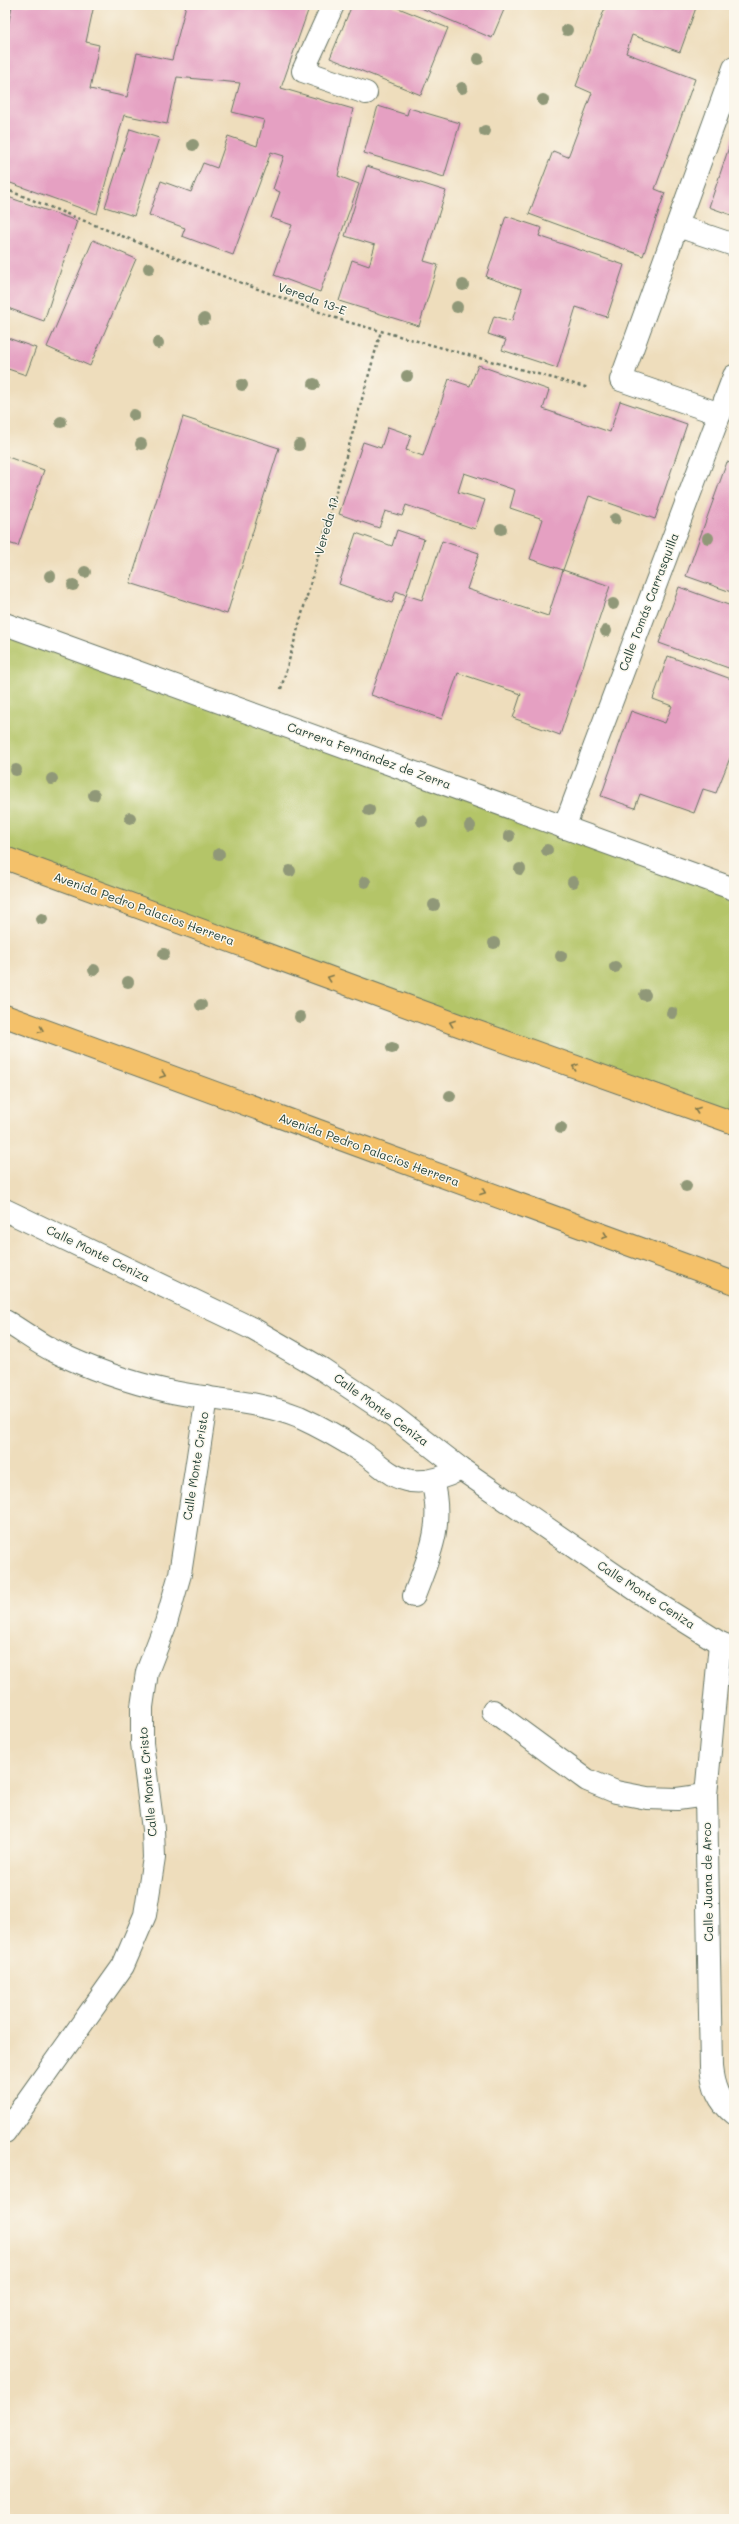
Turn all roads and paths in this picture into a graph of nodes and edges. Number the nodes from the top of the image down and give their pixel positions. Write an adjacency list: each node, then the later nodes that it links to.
1 (333, 5): 3 (street)
2 (734, 68): 5 (street)
3 (366, 93)
4 (5, 190): 7 (path, Vereda 13-E)
5 (678, 226): 6 (street); 9 (street)
6 (734, 245)
7 (381, 331): 9 (path, Vereda 13-E); 12 (path, Vereda 17)
8 (734, 376): 10 (street, Calle Tomás Carrasquilla)
9 (621, 380): 10 (street)
10 (720, 414): 13 (street, Calle Tomás Carrasquilla)
11 (5, 624): 12 (street, Carrera Fernández de Zerra)
12 (272, 720): 13 (street, Carrera Fernández de Zerra)
13 (564, 828): 15 (street, Carrera Fernández de Zerra)
14 (5, 858): 17 (main road, Avenida Pedro Palacios Herrera, one-way to 14)
15 (734, 888)
16 (5, 1016): 19 (main road, Avenida Pedro Palacios Herrera, one-way to 19)
17 (734, 1123)
18 (5, 1210): 22 (street, Calle Monte Ceniza)
19 (734, 1283)
20 (5, 1321): 21 (street)
21 (207, 1397): 23 (street); 29 (street, Calle Monte Cristo)
22 (461, 1469): 23 (street); 25 (street, Calle Monte Ceniza)
23 (432, 1480): 24 (street)
24 (414, 1596)
25 (727, 1646): 27 (street, Calle Juana de Arco)
26 (493, 1711): 27 (street)
27 (706, 1795): 28 (street, Calle Juana de Arco)
28 (734, 2114)
29 (5, 2132)

